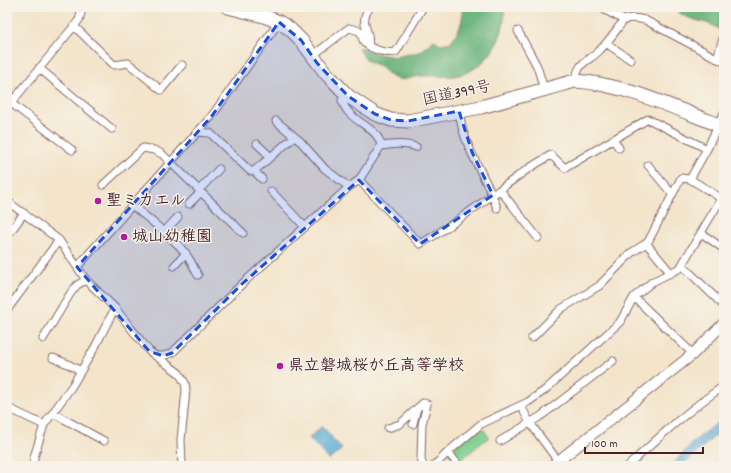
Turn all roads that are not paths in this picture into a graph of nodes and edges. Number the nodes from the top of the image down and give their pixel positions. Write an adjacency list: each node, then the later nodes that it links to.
1 (78, 7): 9 (street)
2 (228, 7): 6 (highway, 国道399号)
3 (370, 7): 13 (street)
4 (423, 7): 13 (street)
5 (601, 8): 7 (street)
6 (261, 12): 8 (highway, 国道399号)
7 (624, 20): 12 (street); 16 (street)
8 (279, 22): 14 (highway, 国道399号); 28 (street)
9 (74, 26): 17 (street); 18 (street)
10 (518, 31): 20 (street)
11 (724, 35): 16 (street)
12 (606, 43): 15 (street); 19 (street)
13 (368, 45): 14 (street)
14 (312, 56): 21 (highway, 国道399号)
15 (632, 60)
16 (721, 61)
17 (182, 65)
18 (39, 68): 23 (street); 27 (street)
19 (575, 81): 20 (highway, 国道399号); 26 (highway, 国道399号)
20 (544, 89): 24 (highway, 国道399号)
21 (346, 94): 24 (highway, 国道399号); 32 (street)
22 (7, 95): 23 (street)
23 (11, 103): 36 (street)
24 (459, 111): 51 (street)
25 (276, 121): 29 (street)
26 (722, 122): 35 (street)
27 (112, 129)
28 (197, 132): 38 (street); 41 (street)
29 (294, 137): 37 (street); 46 (street)
30 (613, 139): 34 (street); 35 (street); 47 (street)
31 (257, 144): 37 (street)
32 (381, 146): 33 (street); 44 (street)
33 (416, 147)
34 (619, 148)
35 (707, 149): 43 (street)
36 (72, 150)
37 (271, 157): 41 (street)
38 (169, 163): 45 (street); 48 (street); 55 (street)
39 (648, 165): 50 (street)
40 (219, 169): 48 (street)
41 (254, 171): 42 (street)
42 (262, 179)
43 (690, 179): 50 (street); 52 (street)
44 (359, 180): 46 (street); 51 (street)
45 (103, 185)
46 (349, 187): 59 (street)
47 (500, 190): 51 (street); 64 (street)
48 (200, 191): 54 (street); 62 (street)
49 (271, 191): 59 (street)
50 (672, 194): 66 (street)
51 (493, 195): 56 (street)
52 (723, 197): 63 (street)
53 (7, 201): 57 (street)
54 (189, 204)
55 (132, 205): 61 (street); 71 (street)
56 (497, 208)
57 (24, 213): 60 (street); 65 (street)
58 (178, 216): 61 (street)
59 (305, 227): 83 (street)
60 (7, 229)
61 (164, 232): 68 (street)
62 (243, 233)
63 (701, 233): 67 (street); 69 (street)
64 (538, 238)
65 (58, 240): 71 (street); 78 (street)
66 (646, 243): 72 (street); 80 (street)
67 (724, 248)
68 (186, 253): 70 (street); 73 (street)
69 (682, 265): 72 (street); 76 (street)
70 (174, 266)
71 (77, 267): 74 (street)
72 (671, 273): 75 (street)
73 (198, 275)
74 (86, 280): 77 (street); 81 (street)
75 (634, 296): 82 (street); 88 (street)
76 (724, 306)
77 (115, 308): 83 (street); 86 (street)
78 (7, 310)
79 (724, 323): 82 (street)
80 (532, 338)
81 (43, 339)
82 (693, 354): 100 (street)
83 (156, 356): 102 (street)
84 (53, 358): 86 (street)
85 (613, 360): 92 (street)
86 (80, 372): 91 (street)
87 (724, 386): 106 (street)
88 (521, 406): 92 (street); 98 (street)
89 (8, 408): 93 (street)
90 (417, 408): 94 (street); 95 (street); 103 (street)
91 (53, 412): 93 (street); 96 (street)
92 (530, 423): 97 (street); 100 (street)
93 (44, 424): 101 (street)
94 (413, 424)
95 (388, 428)
96 (104, 441)
97 (500, 441)
98 (448, 452): 104 (street); 105 (street)
99 (724, 463): 107 (street)
100 (555, 464)
101 (36, 465)
102 (182, 466)
103 (423, 466)
104 (434, 466)
105 (459, 466)
106 (628, 466)
107 (720, 466)

